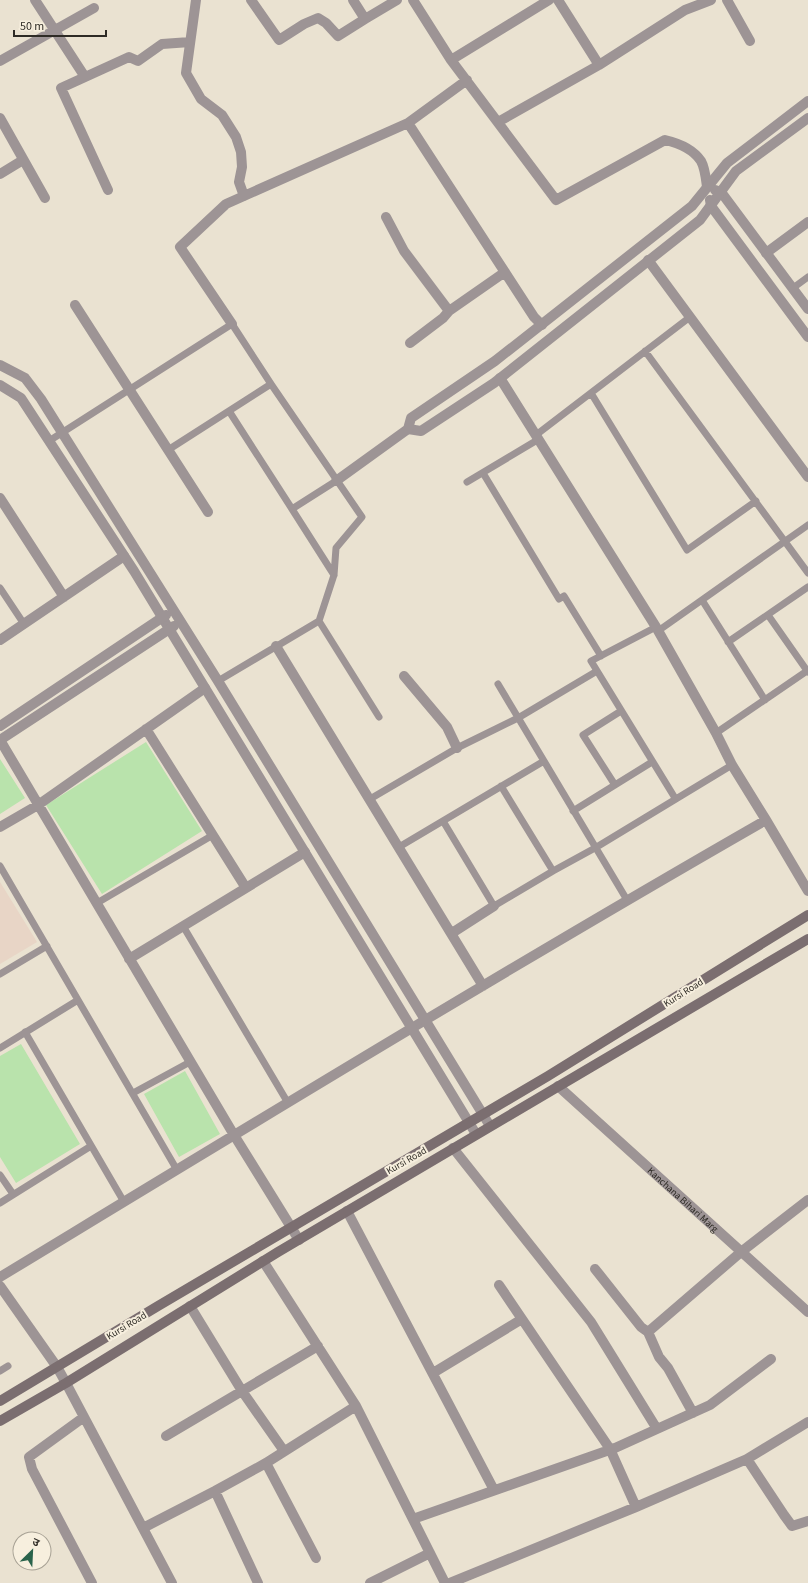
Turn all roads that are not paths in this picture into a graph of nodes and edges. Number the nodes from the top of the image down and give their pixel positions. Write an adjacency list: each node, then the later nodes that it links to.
1 (35, 0): 13 (street)
2 (196, 0): 15 (street)
3 (251, 0): 12 (street)
4 (352, 0): 12 (street)
5 (397, 0): 12 (street)
6 (413, 0): 16 (street)
7 (550, 0): 16 (street)
8 (558, 0): 18 (street)
9 (711, 0): 18 (street)
10 (727, 0): 14 (street)
11 (94, 8): 13 (street)
12 (365, 19)
13 (55, 30): 17 (street); 19 (street)
14 (750, 41)
15 (190, 42): 19 (street); 31 (street)
16 (451, 60): 20 (street)
17 (0, 61)
18 (599, 64): 24 (street)
19 (86, 77): 29 (street)
20 (466, 80): 24 (street); 25 (street)
21 (808, 101): 28 (street)
22 (0, 118): 26 (street)
23 (808, 118): 30 (street)
24 (498, 122): 28 (street)
25 (408, 123): 31 (street); 38 (street)
26 (23, 160): 27 (street); 32 (street)
27 (0, 174)
28 (707, 186): 30 (street); 33 (street); 46 (street)
29 (108, 190)
30 (721, 192): 33 (street); 36 (street)
31 (244, 196): 45 (street)
32 (45, 198)
33 (711, 206): 37 (street); 47 (street)
34 (386, 217): 43 (street)
35 (808, 222): 36 (street)
36 (766, 253): 40 (street)
37 (648, 260): 44 (street); 51 (street)
38 (504, 272): 43 (street); 46 (street)
39 (808, 277): 40 (lane)
40 (793, 288): 42 (street)
41 (74, 305): 54 (street)
42 (808, 309)
43 (449, 311): 48 (street)
44 (690, 317): 49 (lane); 63 (street)
45 (232, 324): 52 (lane); 54 (lane)
46 (542, 325): 57 (street)
47 (808, 337)
48 (410, 342)
49 (645, 351): 55 (lane); 67 (lane)
50 (0, 365): 58 (street)
51 (500, 378): 57 (street); 59 (street)
52 (271, 384): 56 (lane); 64 (lane)
53 (0, 385): 60 (street)
54 (129, 390): 58 (lane); 61 (street)
55 (591, 393): 59 (lane); 67 (lane)
56 (229, 411): 61 (lane); 68 (lane)
57 (408, 429): 64 (street)
58 (62, 432): 60 (lane); 79 (street)
59 (538, 437): 62 (lane); 86 (street)
60 (49, 441): 72 (street)
61 (168, 450): 69 (street)
62 (483, 473): 65 (lane); 90 (lane)
63 (808, 477)
64 (336, 481): 68 (lane); 74 (lane)
65 (467, 482)
66 (0, 498): 77 (street)
67 (756, 501): 71 (lane)
68 (292, 509): 74 (lane)
69 (208, 512)
70 (808, 525): 71 (lane)
71 (785, 541): 73 (lane); 78 (lane)
72 (124, 556): 77 (street); 81 (street)
73 (808, 573)
74 (334, 575): 82 (lane)
75 (808, 587): 80 (lane)
76 (0, 588): 84 (lane)
77 (64, 597): 84 (street)
78 (702, 600): 86 (lane); 88 (lane)
79 (174, 611): 81 (street); 83 (street)
80 (768, 615): 88 (lane); 91 (lane)
81 (162, 617): 85 (street); 101 (street)
82 (319, 621): 89 (lane); 99 (lane)
83 (180, 622): 85 (street); 94 (street)
84 (24, 624): 87 (street)
85 (169, 629): 96 (street); 104 (street)
86 (657, 629): 90 (lane); 103 (street)
87 (0, 640)
88 (728, 642): 97 (lane)
89 (276, 646): 94 (lane); 112 (street)
90 (601, 656): 92 (lane)
91 (807, 669): 97 (lane)
92 (597, 671): 98 (lane); 100 (lane)
93 (404, 676): 105 (street)
94 (218, 681): 138 (street)
95 (498, 684): 100 (lane)
96 (204, 688): 102 (street); 121 (street)
97 (765, 700): 103 (lane)
98 (621, 711): 107 (lane); 109 (lane)
99 (379, 717)
100 (518, 718): 105 (lane); 106 (lane)
101 (0, 726)
102 (146, 729): 113 (street); 118 (street)
103 (716, 733): 108 (street)
104 (0, 740): 113 (street)
105 (456, 748): 112 (lane)
106 (544, 761): 110 (lane); 114 (lane)
107 (652, 762): 109 (lane); 111 (lane)
108 (732, 765): 111 (lane); 115 (street)
109 (615, 785): 114 (lane)
110 (501, 786): 116 (lane); 123 (lane)
111 (675, 798): 120 (lane)
112 (370, 799): 119 (street)
113 (38, 804): 117 (street); 127 (street)
114 (573, 811): 120 (lane)
115 (766, 820): 125 (street); 126 (street)
116 (443, 821): 119 (lane); 128 (lane)
117 (0, 827)
118 (213, 835): 124 (street); 127 (lane)
119 (399, 847): 131 (street)
120 (595, 848): 123 (lane); 126 (lane)
121 (305, 852): 124 (street); 139 (street)
122 (0, 866): 133 (lane)
123 (553, 871): 128 (lane)
124 (246, 888): 130 (street)
125 (808, 891)
126 (627, 900): 136 (street)
127 (97, 903): 134 (street)
128 (494, 906): 131 (street)
129 (808, 915): 146 (main road, Kursi Road)
130 (183, 926): 134 (street); 145 (lane)
131 (452, 933): 136 (street)
132 (807, 941): 143 (main road, Kursi Road)
133 (47, 946): 135 (lane); 137 (lane)
134 (129, 959): 142 (street)
135 (0, 974)
136 (484, 986): 138 (street)
137 (78, 1000): 140 (lane); 144 (lane)
138 (425, 1020): 139 (street); 146 (street)
139 (412, 1028): 145 (street); 147 (street)
140 (25, 1032): 141 (lane); 151 (lane)
141 (0, 1048)
142 (190, 1062): 144 (lane); 150 (street)
143 (558, 1086): 148 (main road, Kursi Road); 162 (street, Kanchana Bihari Marg)
144 (133, 1093): 153 (lane)
145 (288, 1103): 150 (street)
146 (483, 1114): 147 (main road, Kursi Road); 148 (street)
147 (469, 1123): 149 (street); 160 (main road, Kursi Road)
148 (490, 1126): 149 (main road, Kursi Road)
149 (476, 1134): 152 (main road, Kursi Road)
150 (234, 1135): 153 (street); 160 (street)
151 (91, 1146): 155 (lane); 157 (lane)
152 (453, 1148): 159 (main road, Kursi Road); 186 (street)
153 (177, 1170): 157 (street)
154 (0, 1175): 155 (lane)
155 (13, 1194): 158 (lane)
156 (808, 1200): 162 (street)
157 (124, 1202): 165 (street)
158 (0, 1203)
159 (347, 1211): 161 (main road, Kursi Road); 177 (street)
160 (290, 1227): 161 (street); 175 (main road, Kursi Road)
161 (299, 1240): 163 (main road, Kursi Road)
162 (741, 1252): 169 (street, Kanchana Bihari Marg); 171 (street)
163 (264, 1261): 168 (main road, Kursi Road); 172 (street)
164 (595, 1269): 171 (street)
165 (0, 1277)
166 (500, 1285): 170 (street)
167 (0, 1286): 175 (street)
168 (190, 1306): 178 (main road, Kursi Road); 179 (street)
169 (808, 1311)
170 (522, 1319): 177 (street); 188 (street)
171 (648, 1332): 182 (street)
172 (318, 1346): 179 (street); 181 (street)
173 (771, 1359): 182 (street)
174 (8, 1366): 176 (lane)
175 (57, 1367): 178 (street); 180 (main road, Kursi Road)
176 (0, 1371)
177 (433, 1373): 192 (street)
178 (66, 1383): 183 (street); 184 (main road, Kursi Road)
179 (242, 1391): 187 (street); 189 (street)
180 (0, 1401)
181 (356, 1406): 189 (street); 195 (street)
182 (693, 1413): 186 (street)
183 (84, 1417): 197 (street); 200 (street)
184 (0, 1421)
185 (808, 1422): 190 (street)
186 (657, 1429): 188 (street)
187 (166, 1436)
188 (610, 1449): 192 (street); 194 (street)
189 (284, 1452): 191 (street)
190 (747, 1459): 194 (street); 196 (street)
191 (266, 1463): 193 (street); 199 (street)
192 (494, 1490): 195 (street)
193 (215, 1491): 197 (street); 202 (street)
194 (636, 1507): 205 (street)
195 (413, 1519): 198 (street)
196 (808, 1521)
197 (143, 1528): 201 (street)
198 (430, 1553): 203 (street); 204 (street)
199 (316, 1558)
200 (92, 1583)
201 (172, 1583)
202 (258, 1583)
203 (370, 1583)
204 (445, 1583)
205 (450, 1583)

